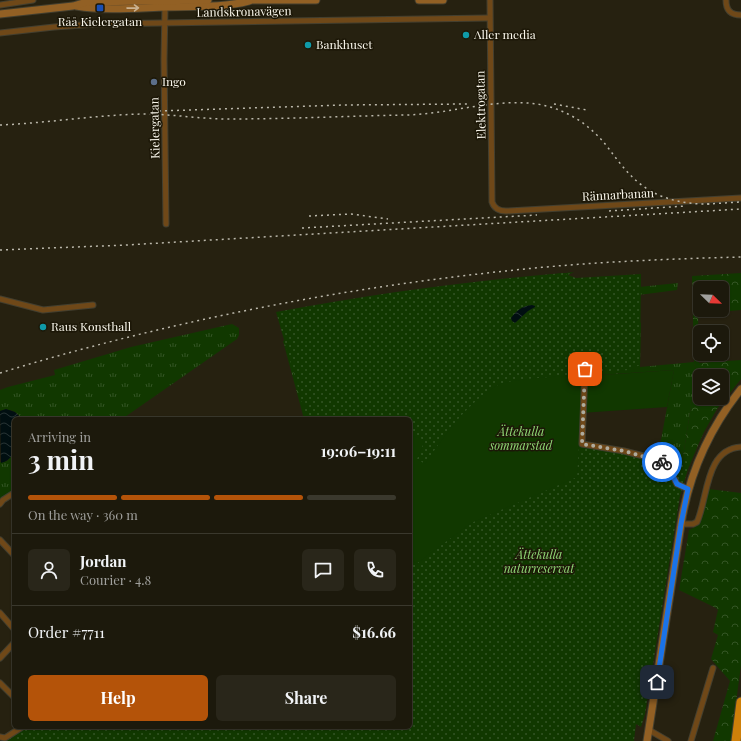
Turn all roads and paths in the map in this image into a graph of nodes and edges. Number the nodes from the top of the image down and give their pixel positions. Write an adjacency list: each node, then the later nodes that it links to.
1 (33, 0): 10 (street)
2 (208, 0): 11 (main road, Landskronavägen)
3 (240, 0): 9 (main road, Landskronavägen)
4 (316, 0): 9 (main road, Landskronavägen)
5 (419, 0): 6 (main road)
6 (443, 0)
7 (490, 0): 15 (street, Elektrogatan)
8 (726, 0): 14 (street)
9 (249, 1): 12 (main road, Landskronavägen)
10 (0, 5)
11 (73, 6): 12 (main road, Landskronavägen, one-way to 12); 13 (main road, Landskronavägen)
12 (165, 7): 16 (street, Kielergatan)
13 (0, 14)
14 (741, 15)
15 (490, 18): 16 (street, Landskronavägen); 19 (street, Elektrogatan)
16 (165, 24): 17 (street, Landskronavägen); 20 (street, Kielergatan)
17 (0, 33)
18 (741, 198): 19 (street, Rännarbanan)
19 (497, 209)
20 (166, 224)
21 (0, 299): 22 (street)
22 (93, 305)
23 (585, 369): 26 (street)
24 (741, 390): 26 (main road)
25 (741, 447): 29 (street)
26 (688, 489): 29 (main road)
27 (12, 494): 28 (street)
28 (0, 504)
29 (681, 524): 41 (main road)
30 (0, 540): 31 (street)
31 (12, 553)
32 (0, 613): 33 (street)
33 (12, 627)
34 (12, 645): 35 (street)
35 (0, 658)
36 (713, 668): 45 (street)
37 (0, 683): 38 (street)
38 (12, 695)
39 (741, 702): 46 (highway)
40 (19, 729): 42 (street)
41 (649, 730): 43 (main road); 44 (street)
42 (0, 738)
43 (647, 741)
44 (668, 741)
45 (691, 741)
46 (736, 741)

